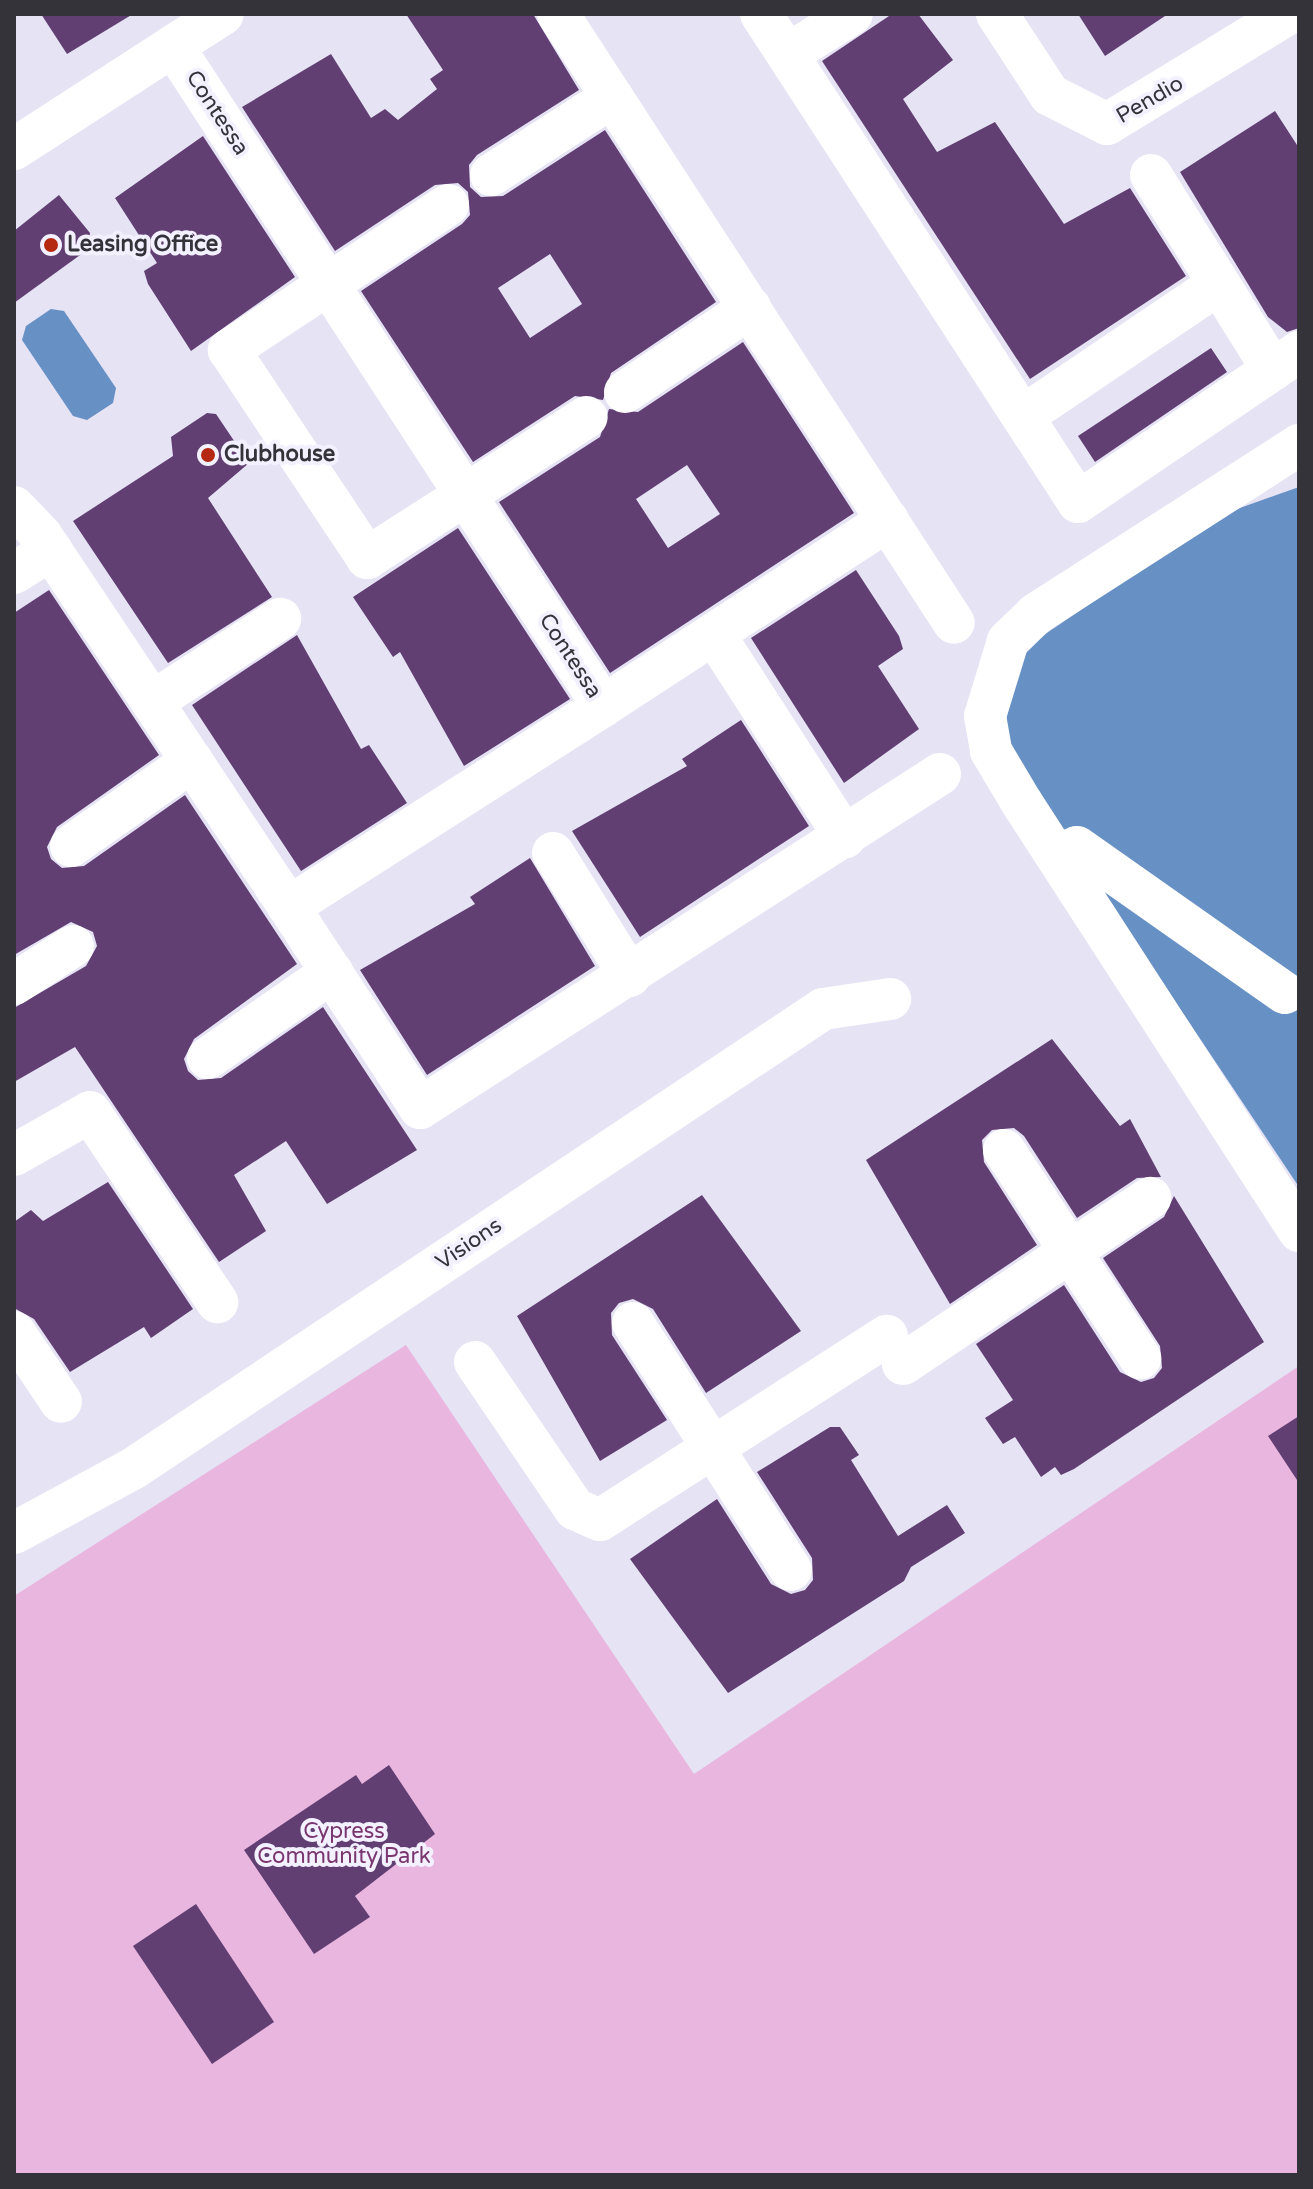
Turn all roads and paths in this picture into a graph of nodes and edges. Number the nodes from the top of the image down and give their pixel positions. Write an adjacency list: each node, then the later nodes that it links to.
1 (558, 14): 8 (street)
2 (761, 14): 7 (street)
3 (852, 14): 7 (street)
4 (997, 14): 5 (street, Pendio)
5 (1288, 14)
6 (196, 26): 9 (street, Contessa); 13 (street, Contessa)
7 (788, 54): 18 (street)
8 (612, 97): 10 (street); 15 (street)
9 (14, 149)
10 (491, 175)
11 (1151, 175): 14 (street)
12 (448, 205): 13 (street)
13 (329, 284): 22 (street, Contessa); 22 (street)
14 (1219, 284): 16 (street); 18 (street)
15 (750, 308): 17 (street); 24 (street)
16 (1286, 361): 18 (street)
17 (625, 392)
18 (1023, 416)
19 (587, 417): 22 (street)
20 (1299, 445): 21 (street)
21 (1280, 471): 37 (street)
22 (465, 494): 31 (street, Contessa)
23 (14, 507): 25 (street)
24 (888, 520): 28 (street); 29 (street)
25 (51, 550): 26 (street); 30 (street)
26 (14, 573)
27 (280, 619): 30 (street)
28 (954, 623)
29 (714, 634): 31 (street); 34 (street)
30 (152, 702): 32 (street)
31 (603, 706): 38 (street, Contessa)
32 (192, 761): 35 (street); 38 (street)
33 (940, 774): 34 (street)
34 (845, 837): 41 (street)
35 (71, 846)
36 (553, 853): 41 (street)
37 (1060, 854): 43 (street); 49 (street)
38 (289, 907): 40 (street)
39 (73, 946): 42 (street)
40 (332, 972): 41 (street); 45 (street)
41 (630, 976)
42 (14, 984)
43 (1285, 993)
44 (890, 999): 58 (street, Visions)
45 (208, 1058)
46 (1004, 1150): 50 (street)
47 (14, 1155): 51 (street)
48 (1150, 1198): 50 (street)
49 (1299, 1231)
50 (1070, 1252): 54 (street); 57 (street)
51 (217, 1302)
52 (633, 1323): 57 (street)
53 (14, 1332): 56 (street)
54 (1140, 1358)
55 (475, 1362): 57 (street)
56 (61, 1402)
57 (713, 1450): 61 (street)
58 (56, 1515): 59 (street, Visions); 60 (street, Visions)
59 (14, 1533)
60 (14, 1556)
61 (791, 1570)

